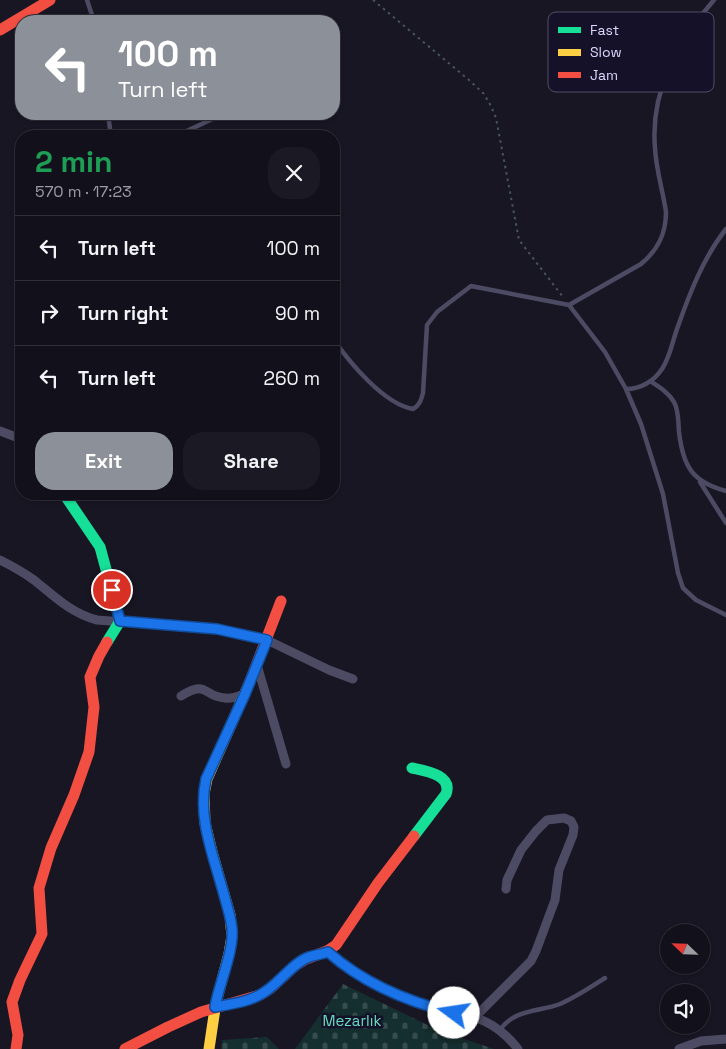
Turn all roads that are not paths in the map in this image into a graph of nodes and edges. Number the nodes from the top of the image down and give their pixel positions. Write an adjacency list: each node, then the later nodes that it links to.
1 (50, 0): 5 (street)
2 (87, 0): 6 (lane)
3 (714, 0): 4 (lane)
4 (704, 12)
5 (25, 15)
6 (92, 15)
7 (15, 21): 8 (street)
8 (0, 30)
9 (660, 92): 13 (lane)
10 (211, 120): 11 (lane)
11 (189, 130)
12 (726, 229): 15 (lane)
13 (569, 305): 14 (lane); 16 (lane)
14 (340, 348)
15 (650, 381): 16 (lane); 19 (lane)
16 (626, 389): 26 (lane)
17 (0, 431): 18 (street)
18 (15, 437)
19 (698, 480): 20 (lane); 22 (lane)
20 (726, 491)
21 (68, 500): 27 (street)
22 (724, 516): 23 (lane)
23 (726, 523)
24 (0, 560): 27 (street)
25 (281, 601): 28 (street)
26 (726, 615)
27 (120, 621): 28 (street); 42 (street)
28 (267, 640): 29 (street); 30 (street)
29 (257, 664): 31 (street); 33 (street)
30 (353, 679)
31 (245, 694): 32 (street); 38 (street)
32 (181, 696)
33 (286, 764)
34 (412, 768): 36 (street)
35 (506, 889): 39 (street)
36 (328, 952): 38 (street); 39 (street)
37 (605, 978): 40 (lane)
38 (215, 1007): 43 (street); 44 (street)
39 (472, 1015): 40 (street)
40 (500, 1030): 45 (street)
41 (726, 1039): 46 (street)
42 (16, 1049)
43 (126, 1049)
44 (209, 1049)
45 (518, 1049)
46 (679, 1049)

